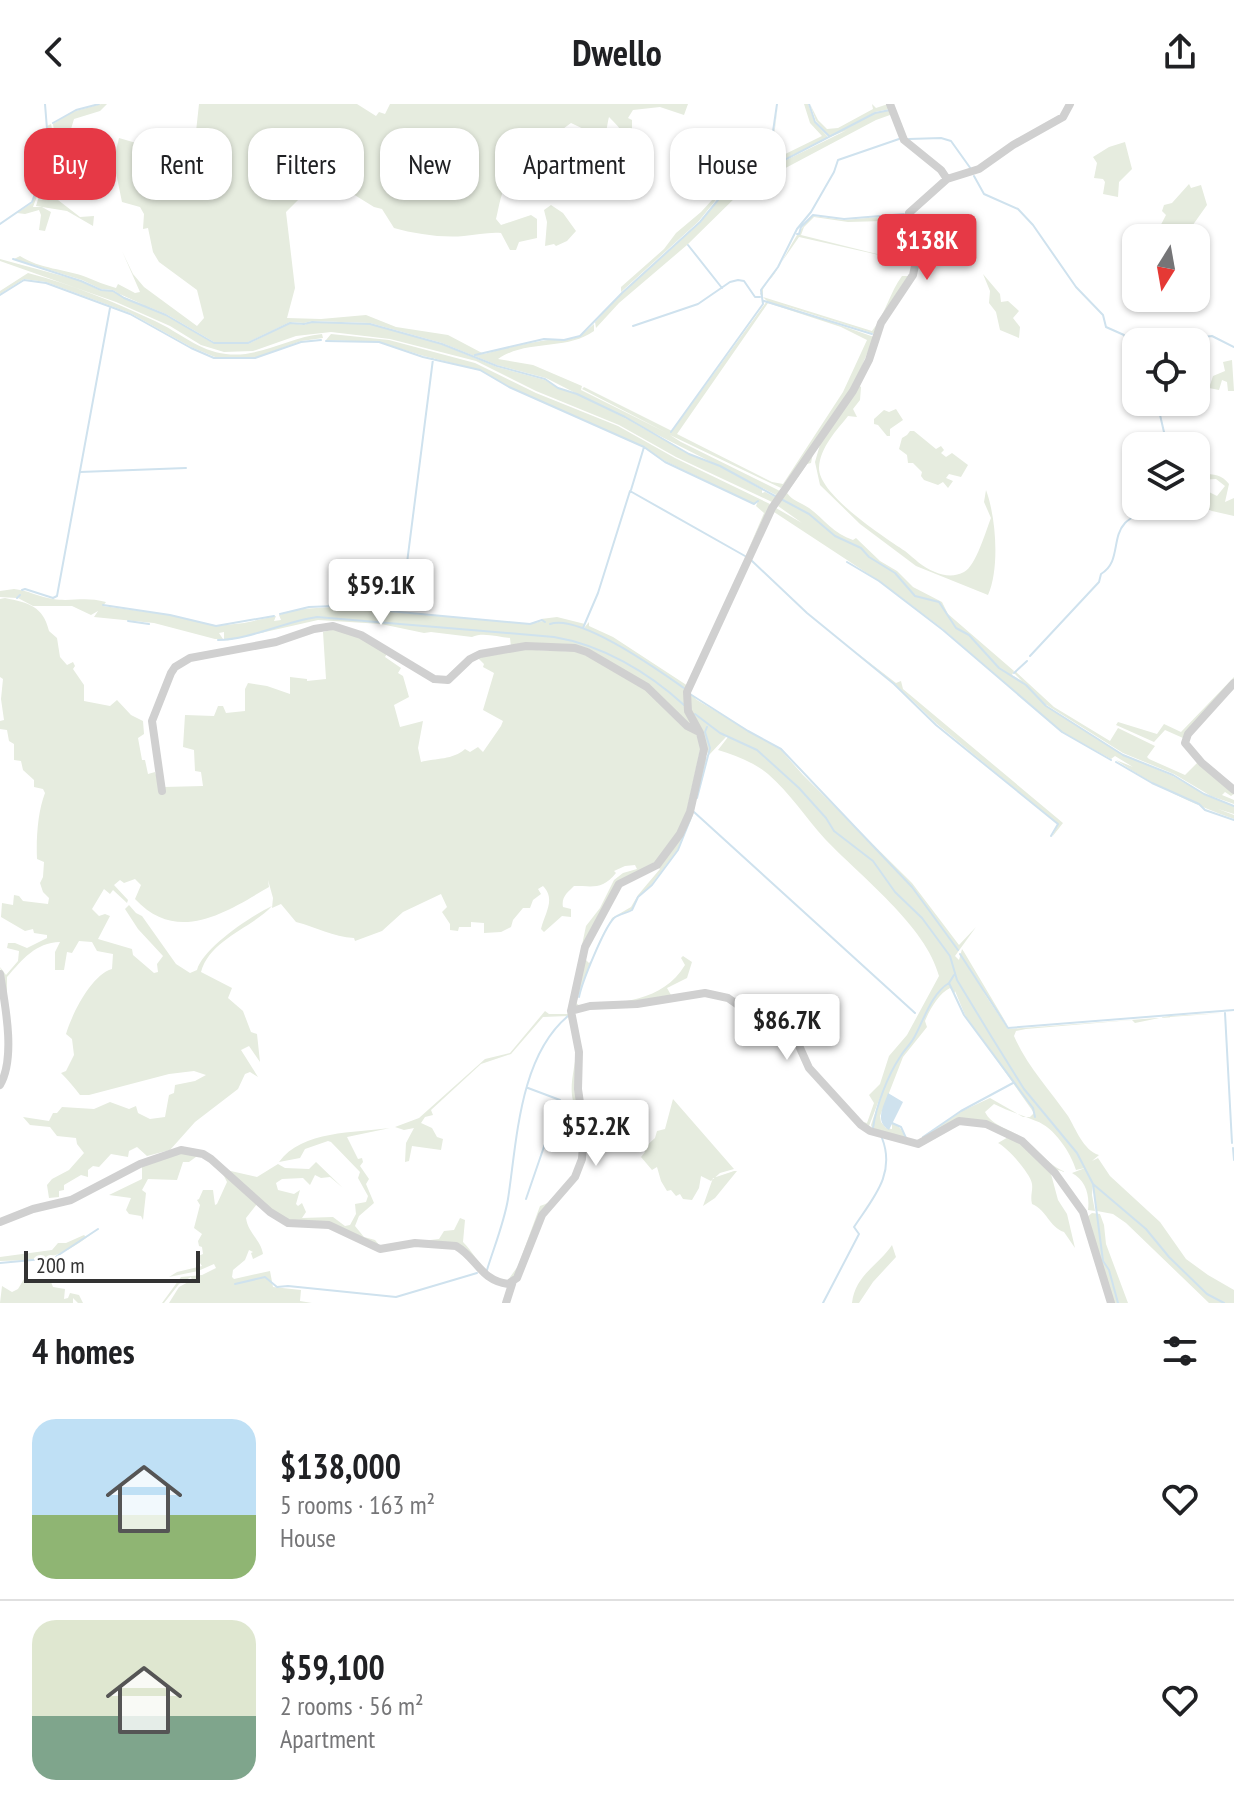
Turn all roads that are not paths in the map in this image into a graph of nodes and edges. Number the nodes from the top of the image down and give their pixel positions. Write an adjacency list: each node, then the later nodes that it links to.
1 (890, 104): 3 (street)
2 (1070, 104): 3 (street)
3 (947, 179): 5 (street)
4 (1234, 683): 6 (street)
5 (700, 733): 7 (street); 9 (street)
6 (1234, 790)
7 (162, 791)
8 (0, 974): 10 (street)
9 (571, 1011): 12 (street); 14 (street)
10 (0, 1085)
11 (0, 1222): 12 (street)
12 (513, 1281): 13 (street)
13 (506, 1303)
14 (1111, 1303)

